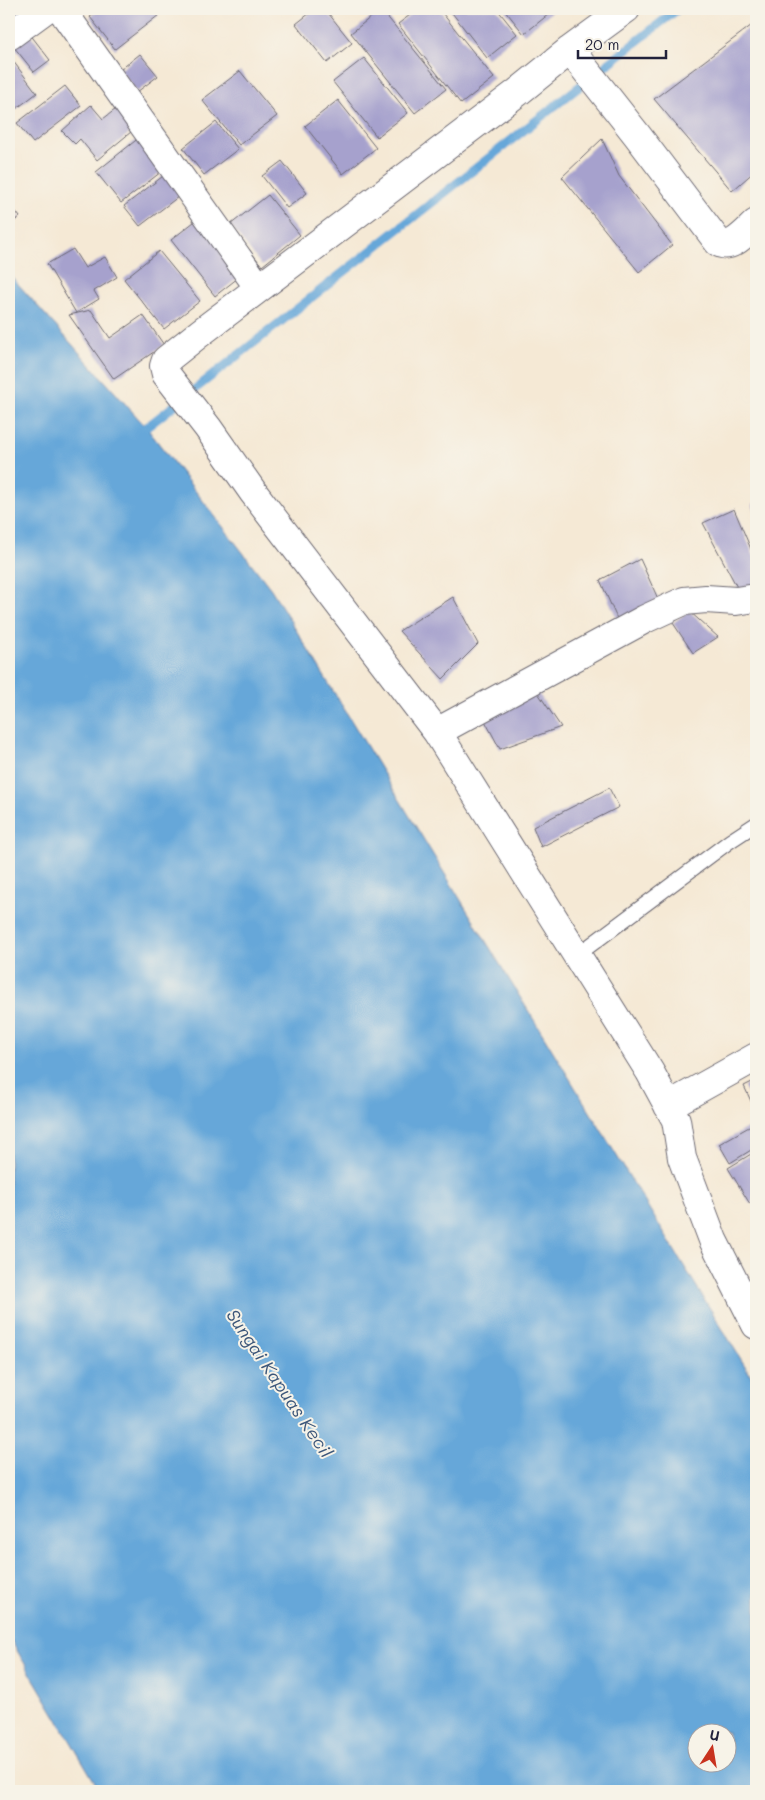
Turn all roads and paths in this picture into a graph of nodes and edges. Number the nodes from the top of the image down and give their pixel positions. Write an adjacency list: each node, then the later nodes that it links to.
1 (46, 9): 4 (street)
2 (61, 9): 7 (street)
3 (626, 9): 5 (street)
4 (9, 36)
5 (575, 56): 6 (street); 7 (street)
6 (756, 224)
7 (259, 288): 9 (street)
8 (756, 598): 9 (street)
9 (437, 732): 11 (street)
10 (756, 824): 11 (lane)
11 (576, 956): 13 (street)
12 (756, 1057): 13 (street)
13 (668, 1106): 14 (street)
14 (756, 1325)

